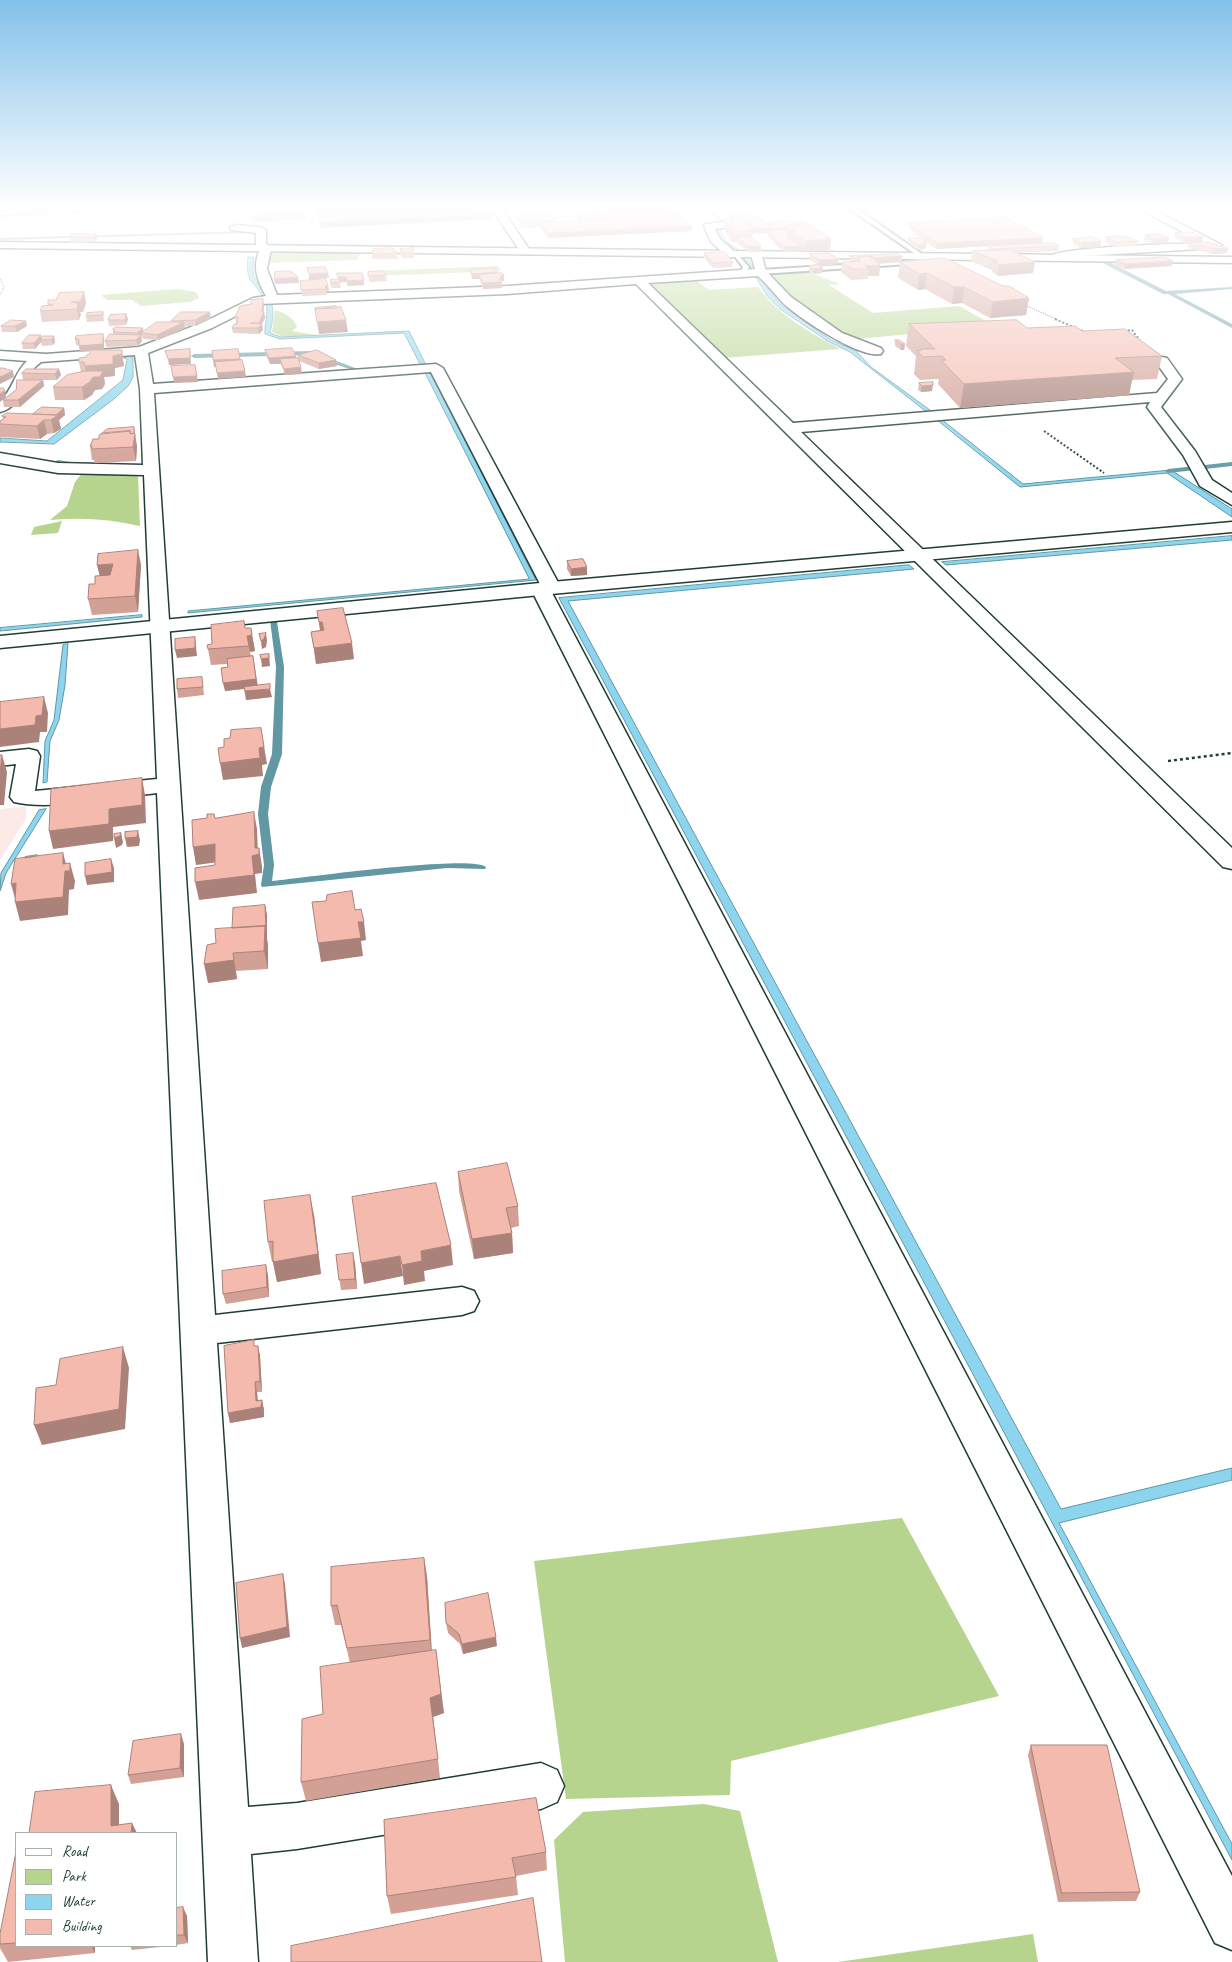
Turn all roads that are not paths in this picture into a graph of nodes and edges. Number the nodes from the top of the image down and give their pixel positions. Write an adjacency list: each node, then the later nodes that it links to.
1 (310, 298): 4 (street)
2 (656, 298): 18 (street)
3 (785, 298): 7 (street)
4 (273, 299): 6 (street)
5 (25, 342): 8 (street)
6 (141, 351): 9 (street); 13 (street)
7 (876, 351)
8 (6, 356): 9 (street)
9 (38, 358): 12 (street)
10 (1163, 362): 16 (street)
11 (162, 371): 13 (street)
12 (23, 372): 14 (street); 17 (street)
13 (144, 372): 15 (street)
14 (8, 373)
15 (147, 389): 20 (street); 24 (street)
16 (1162, 397): 18 (street); 21 (street)
17 (0, 408)
18 (791, 428): 23 (street)
19 (0, 458): 20 (street)
20 (150, 470): 25 (street)
21 (1232, 500)
22 (1232, 527): 23 (street)
23 (918, 555): 24 (street); 29 (street)
24 (546, 589): 25 (street); 34 (street)
25 (160, 626): 26 (street); 28 (street)
26 (0, 642)
27 (0, 759): 28 (street)
28 (169, 784): 31 (street)
29 (1232, 862)
30 (462, 1301): 31 (street)
31 (199, 1330): 33 (street)
32 (541, 1786): 33 (street)
33 (226, 1833): 35 (street)
34 (1232, 1926)
35 (233, 1962)

